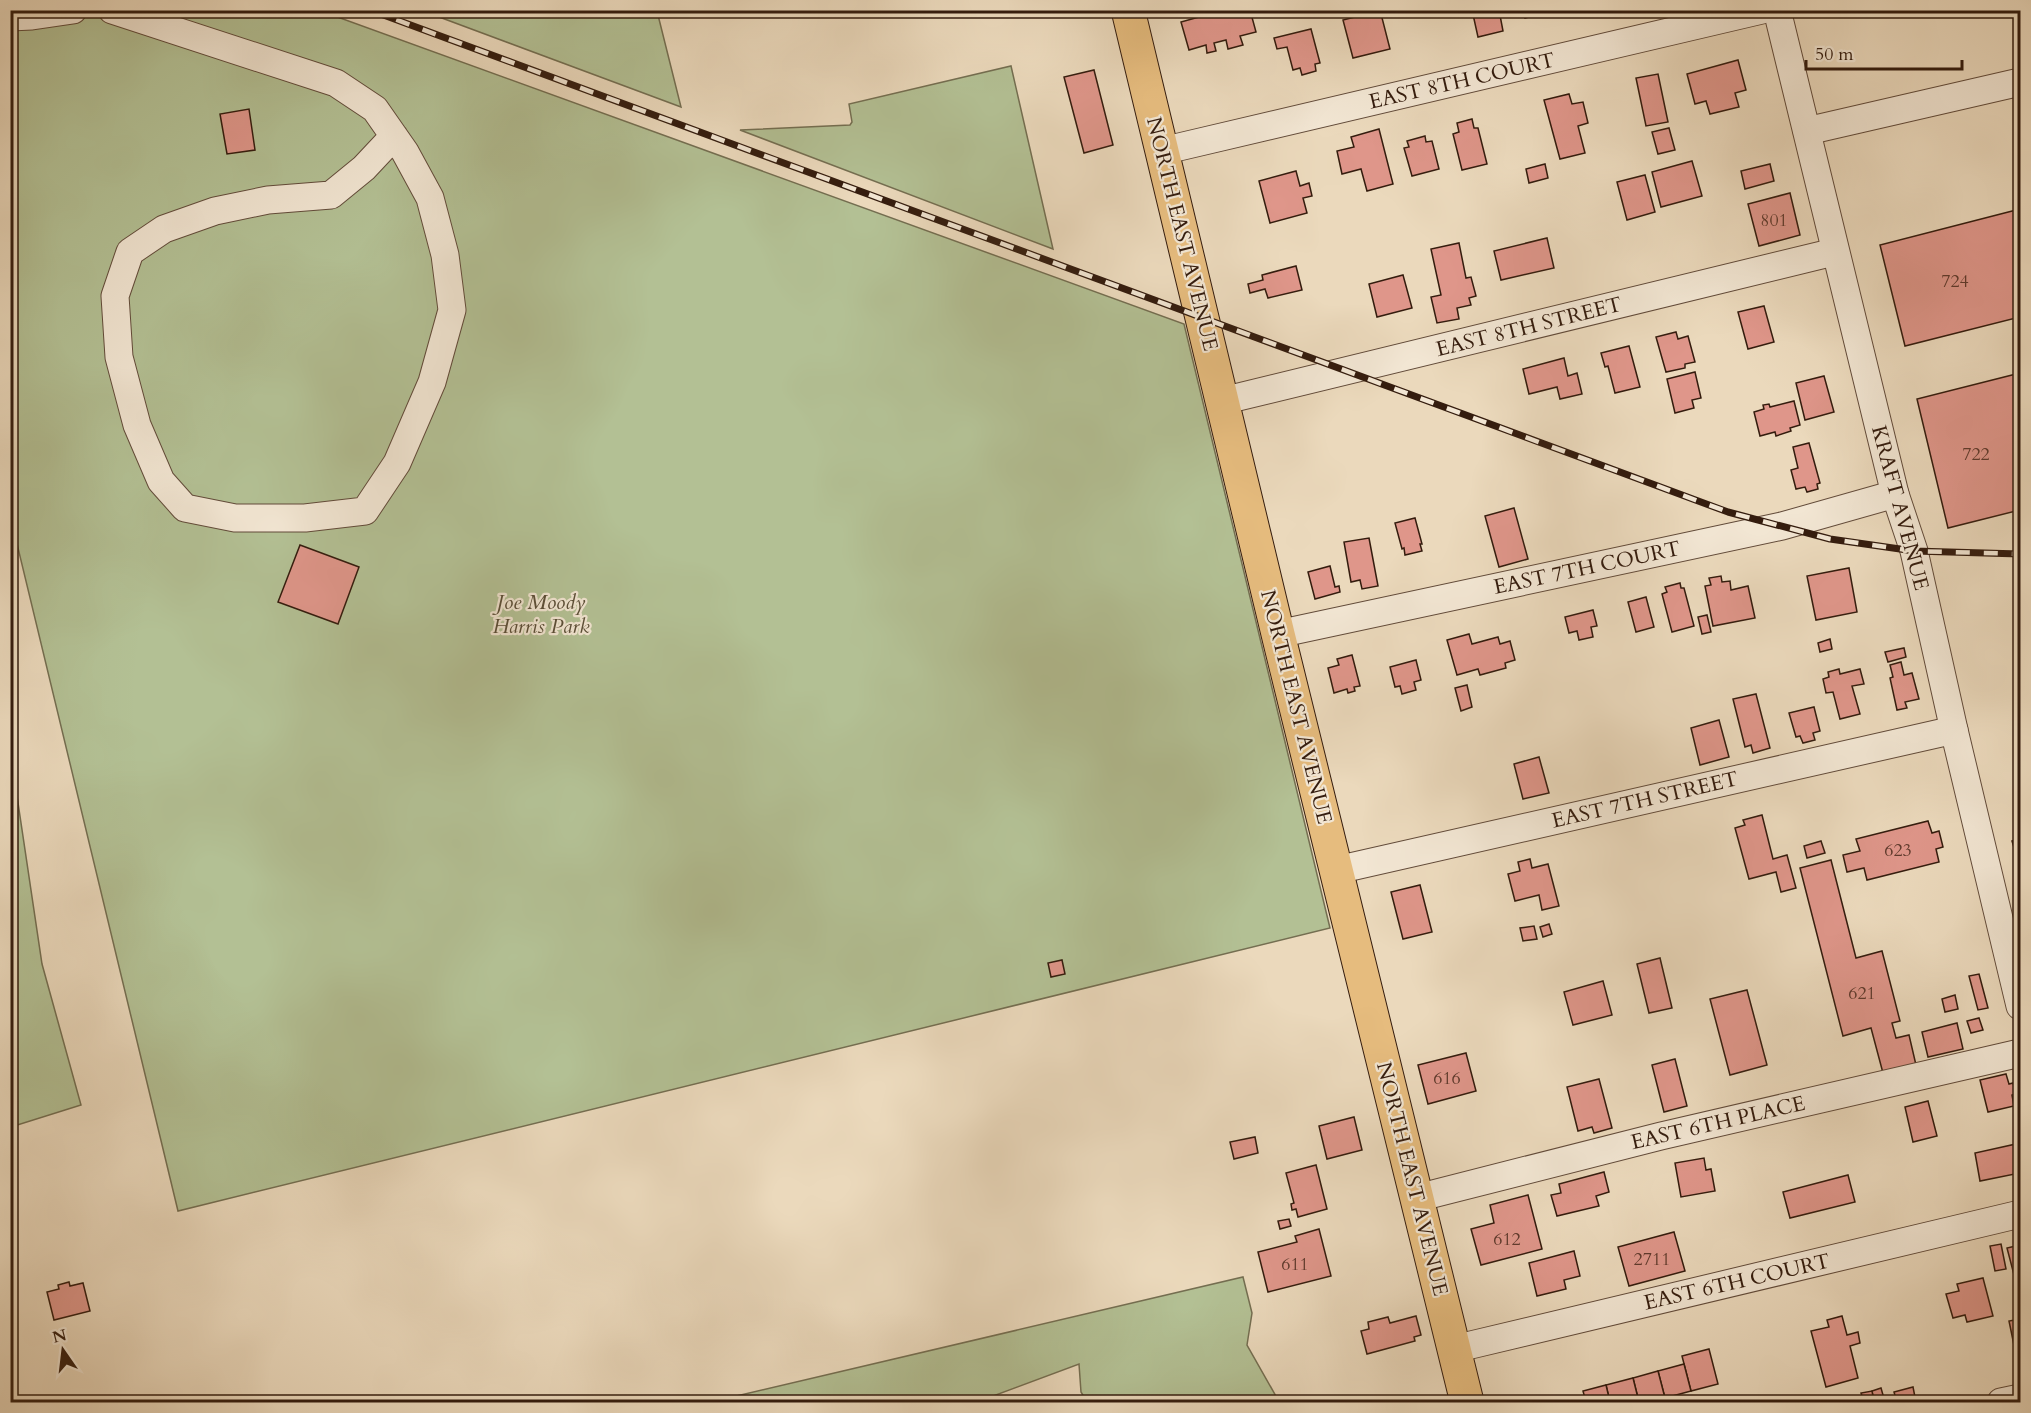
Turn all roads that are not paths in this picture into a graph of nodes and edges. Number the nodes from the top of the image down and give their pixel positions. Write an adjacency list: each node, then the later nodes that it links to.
1 (73, 10): 6 (street)
2 (112, 10): 9 (street)
3 (1128, 10): 10 (main road, NORTH EAST AVENUE)
4 (1762, 10): 10 (street, EAST 8TH COURT)
5 (1777, 10): 8 (street, KRAFT AVENUE)
6 (10, 17)
7 (2020, 82): 8 (street)
8 (1807, 131): 11 (street, KRAFT AVENUE)
9 (394, 136): 9 (street)
10 (1162, 151): 12 (main road, NORTH EAST AVENUE)
11 (1834, 252): 12 (street, EAST 8TH STREET); 13 (street, KRAFT AVENUE)
12 (1222, 401): 14 (main road, NORTH EAST AVENUE)
13 (1895, 494): 14 (street, EAST 7TH COURT); 15 (street, KRAFT AVENUE)
14 (1278, 634): 16 (main road, NORTH EAST AVENUE)
15 (1954, 730): 16 (street, EAST 7TH STREET); 17 (street, KRAFT AVENUE)
16 (1337, 870): 19 (main road, NORTH EAST AVENUE)
17 (2020, 1006)
18 (2020, 1053): 19 (street, EAST 6TH PLACE)
19 (1417, 1198): 21 (main road, NORTH EAST AVENUE)
20 (2020, 1214): 21 (street, EAST 6TH COURT)
21 (1454, 1349): 23 (main road, NORTH EAST AVENUE)
22 (2020, 1398): 24 (street)
23 (1467, 1402)
24 (2001, 1402)

